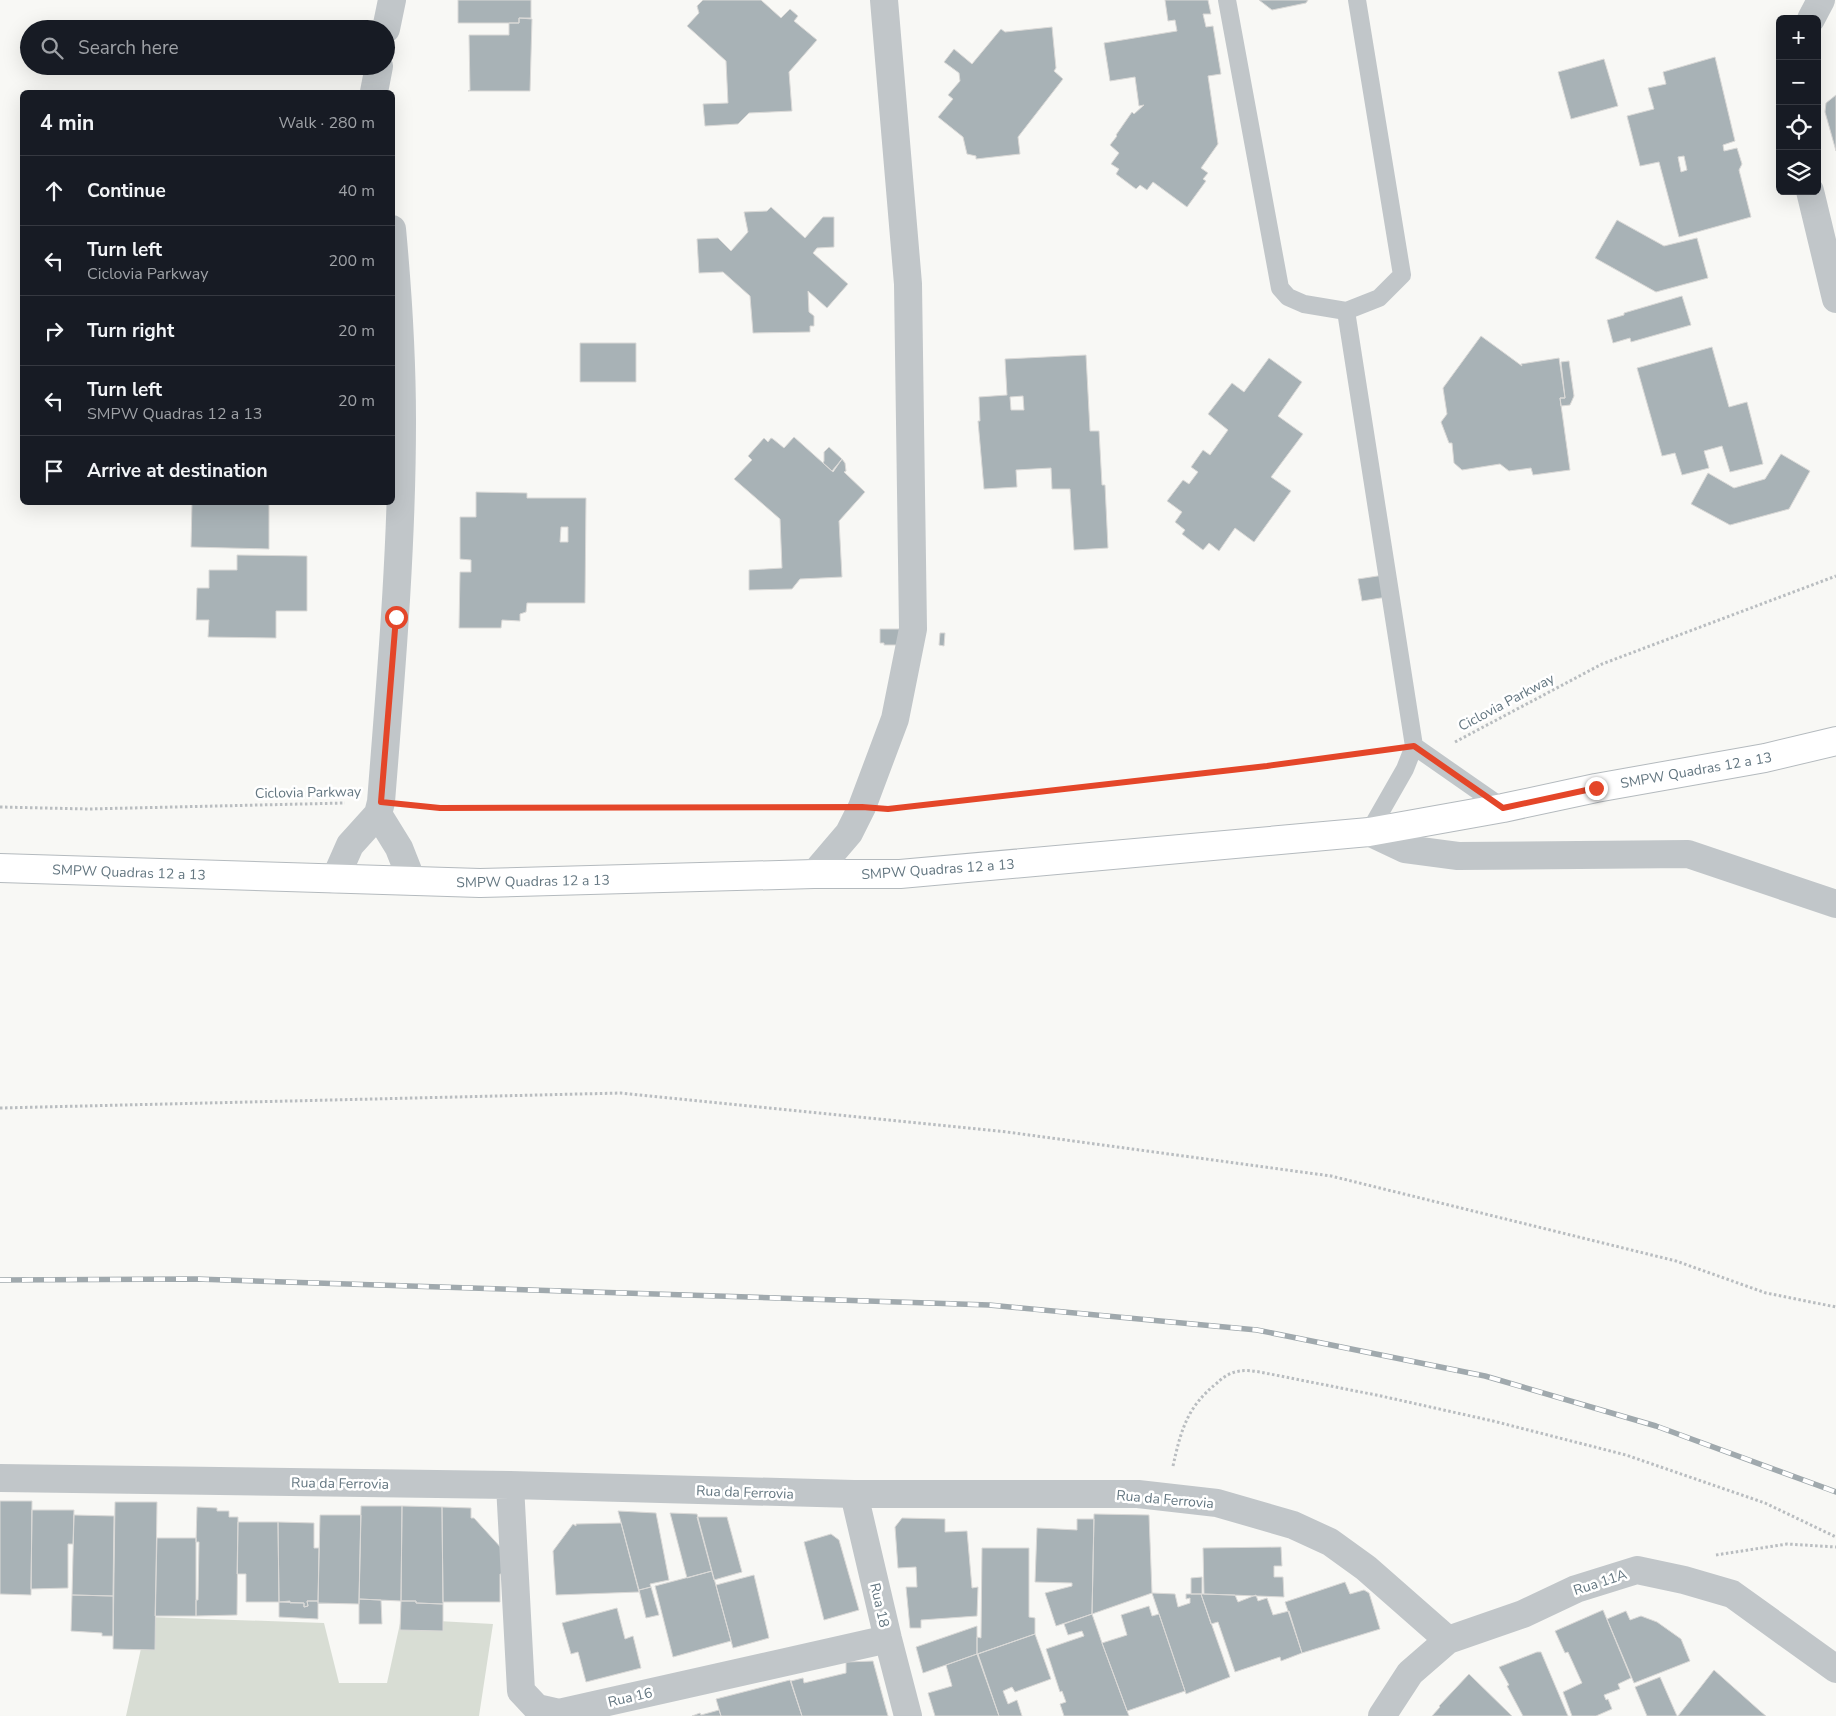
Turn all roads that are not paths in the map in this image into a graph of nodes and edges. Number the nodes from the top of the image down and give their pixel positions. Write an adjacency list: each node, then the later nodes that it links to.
1 (392, 0): 7 (street)
2 (884, 0): 20 (street)
3 (1227, 0): 13 (lane)
4 (1357, 0): 13 (lane)
5 (1821, 0): 6 (street)
6 (1812, 15)
7 (388, 20)
8 (377, 75): 9 (street)
9 (374, 90)
10 (1811, 195): 12 (street)
11 (395, 263): 16 (street)
12 (1836, 299)
13 (1346, 310): 15 (lane)
14 (1836, 741): 17 (street, SMPW Quadras 12 a 13)
15 (1414, 746): 17 (lane); 18 (lane)
16 (379, 808): 21 (street); 22 (street)
17 (1503, 808): 18 (street, SMPW Quadras 12 a 13)
18 (1369, 832): 20 (street, SMPW Quadras 12 a 13); 23 (street)
19 (0, 868): 21 (street, SMPW Quadras 12 a 13)
20 (814, 874): 22 (street, SMPW Quadras 12 a 13)
21 (335, 879): 22 (street, SMPW Quadras 12 a 13)
22 (412, 881)
23 (1836, 904)
24 (0, 1478): 25 (street, Rua da Ferrovia)
25 (510, 1485): 26 (street, Rua da Ferrovia); 27 (street, Rua 16)
26 (854, 1494): 27 (street, Rua 18); 28 (street, Rua da Ferrovia)
27 (888, 1638): 30 (street, Rua 18)
28 (1448, 1640): 29 (street, Rua 11A); 31 (street, Rua 11A)
29 (1836, 1669)
30 (908, 1716)
31 (1382, 1716)

